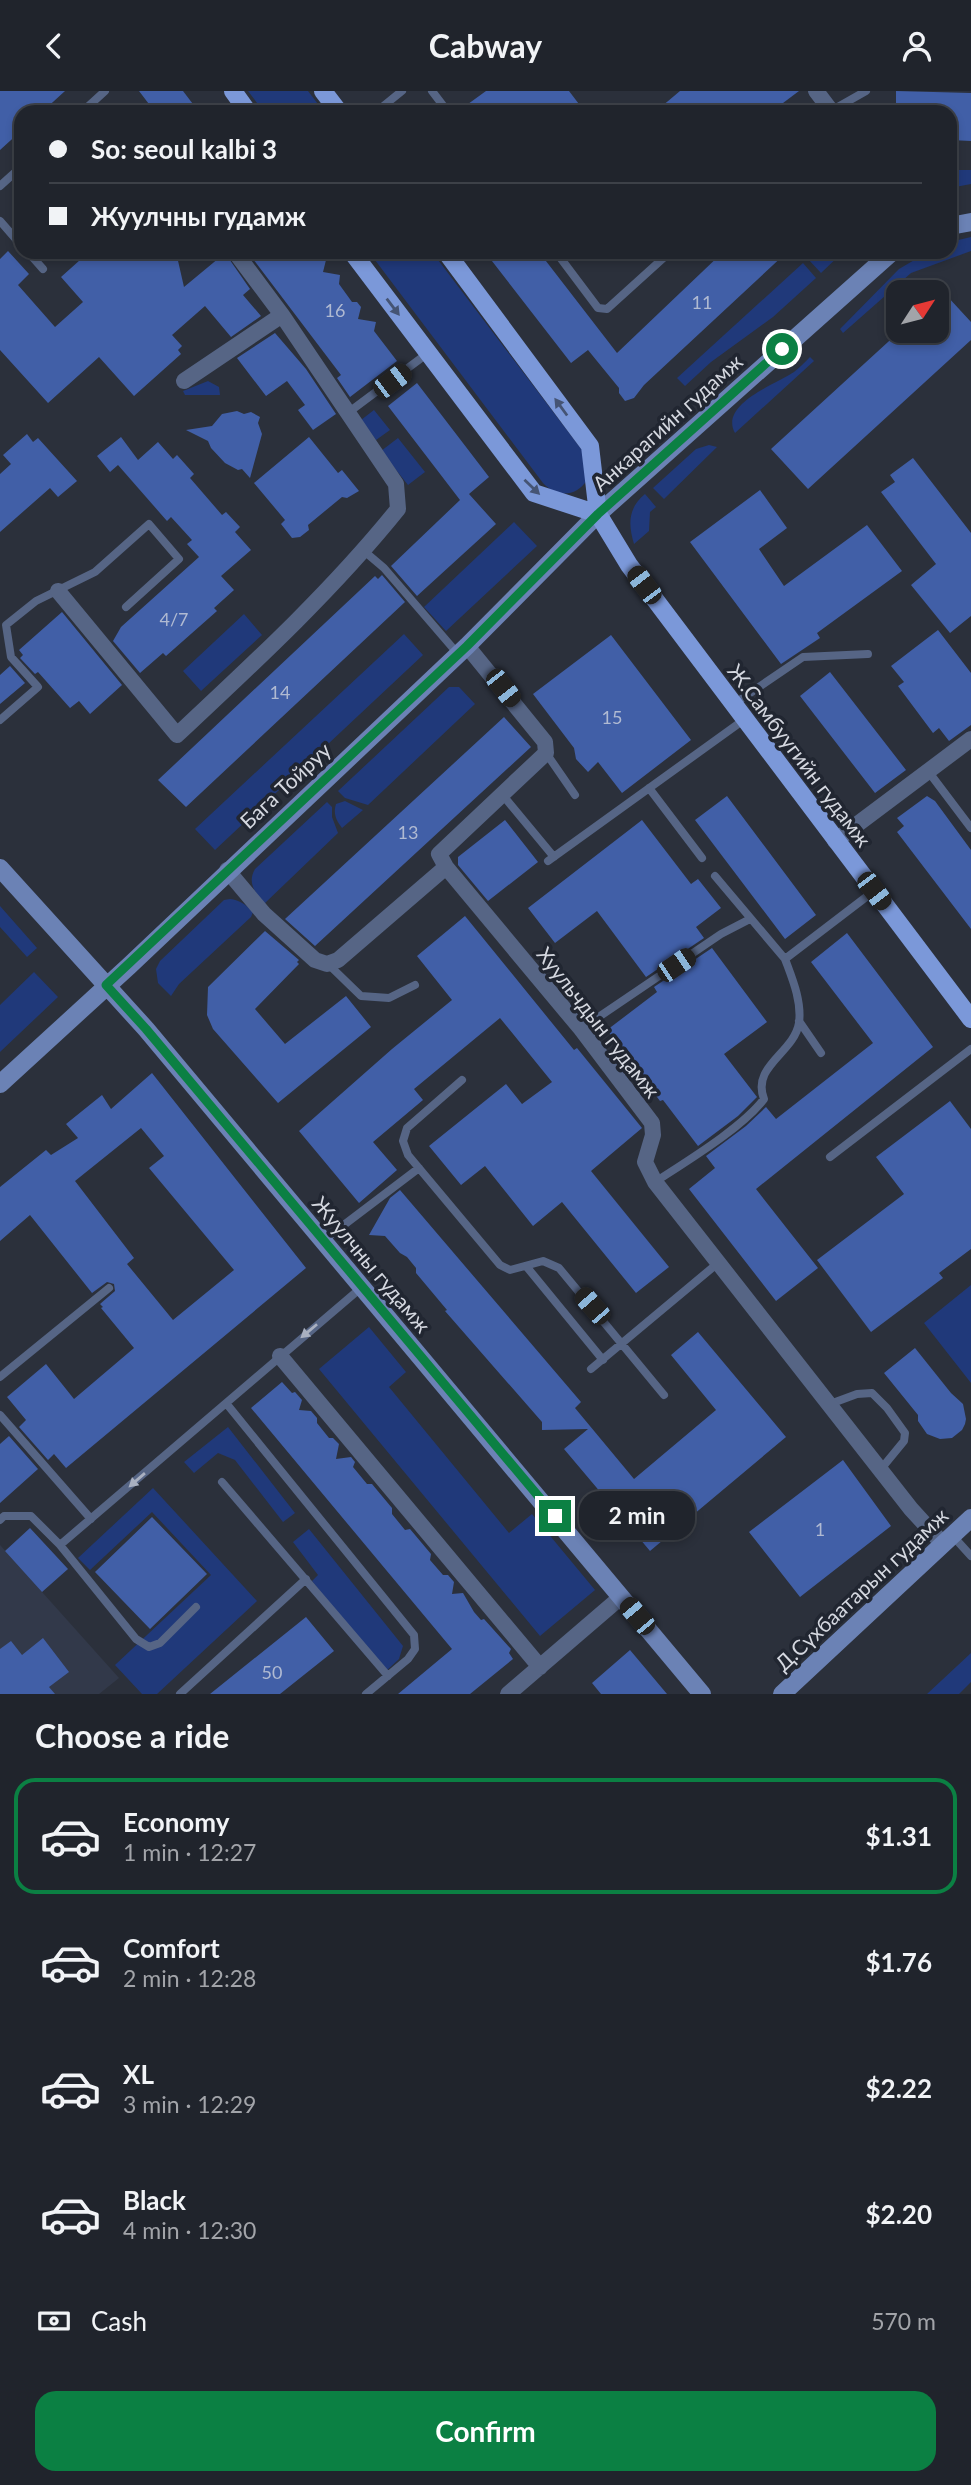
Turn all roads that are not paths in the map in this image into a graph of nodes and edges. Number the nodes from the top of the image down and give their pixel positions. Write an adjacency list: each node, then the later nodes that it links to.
1 (105, 91): 6 (lane)
2 (323, 91): 7 (main road)
3 (402, 91): 8 (lane)
4 (432, 91): 9 (lane)
5 (866, 91): 10 (lane)
6 (90, 105)
7 (334, 105)
8 (385, 105)
9 (443, 105)
10 (841, 105)
11 (14, 173): 12 (lane)
12 (0, 186)
13 (0, 221): 14 (lane)
14 (14, 236)
15 (34, 259): 22 (lane)
16 (240, 259): 23 (street)
17 (357, 259): 24 (main road, one-way to 24)
18 (451, 259): 27 (main road, Ж.Самбуугийн гудамж, one-way to 18)
19 (561, 259): 20 (lane)
20 (662, 259)
21 (884, 259): 27 (main road, Анкарагийн гудамж)
22 (43, 269)
23 (282, 315): 25 (street); 26 (street)
24 (428, 353): 26 (lane); 27 (main road, one-way to 27)
25 (184, 381)
26 (349, 412): 28 (street)
27 (598, 514): 31 (main road, Бага Тойруу); 33 (main road, Ж.Самбуугийн гудамж)
28 (364, 551): 29 (street); 31 (lane)
29 (58, 591): 30 (lane); 35 (lane)
30 (126, 607)
31 (463, 650): 37 (street); 47 (main road, Бага Тойруу)
32 (868, 654): 33 (lane)
33 (734, 704): 34 (main road, Ж.Самбуугийн гудамж)
34 (745, 719): 39 (lane); 43 (main road, Ж.Самбуугийн гудамж)
35 (0, 720)
36 (971, 739): 38 (street)
37 (545, 753): 40 (street); 41 (lane)
38 (928, 771): 42 (lane); 43 (street)
39 (649, 788): 40 (lane); 44 (lane)
40 (502, 793): 45 (street)
41 (575, 795)
42 (971, 828)
43 (835, 841): 49 (main road, Ж.Самбуугийн гудамж)
44 (702, 858)
45 (446, 867): 52 (street); 57 (street, Хуульчдын гудамж)
46 (0, 869): 53 (main road, Жуулчны гудамж)
47 (228, 870): 52 (street); 53 (main road, Бага Тойруу)
48 (715, 876): 50 (lane)
49 (874, 891): 51 (lane); 55 (main road, Ж.Самбуугийн гудамж)
50 (750, 919): 51 (lane); 57 (lane)
51 (785, 959): 56 (lane)
52 (327, 964): 54 (lane)
53 (106, 985): 61 (main road, Бага Тойруу); 65 (main road, Жуулчны гудамж)
54 (415, 985)
55 (971, 1019)
56 (799, 1021): 59 (lane); 64 (lane)
57 (581, 1030): 64 (street, Хуульчдын гудамж)
58 (971, 1049): 62 (lane)
59 (821, 1053)
60 (462, 1080): 63 (lane)
61 (0, 1084)
62 (830, 1157)
63 (419, 1168): 65 (lane); 67 (lane)
64 (655, 1182): 66 (street, Хуульчдын гудамж)
65 (322, 1241): 68 (main road, Жуулчны гудамж)
66 (718, 1263): 70 (lane); 77 (street, Хуульчдын гудамж)
67 (527, 1266): 70 (lane); 72 (lane)
68 (362, 1287): 71 (lane, one-way to 71); 88 (main road, Жуулчны гудамж)
69 (109, 1288): 74 (lane)
70 (624, 1343): 72 (lane); 75 (lane)
71 (280, 1356): 76 (lane); 90 (street)
72 (603, 1360): 73 (lane)
73 (591, 1369)
74 (0, 1377)
75 (664, 1395)
76 (226, 1403): 82 (lane, one-way to 82); 91 (lane)
77 (830, 1404): 79 (street, Хуульчдын гудамж); 79 (lane)
78 (0, 1415): 82 (lane)
79 (881, 1469): 84 (street, Хуульчдын гудамж)
80 (222, 1482): 87 (lane)
81 (971, 1518): 84 (main road, Д.Сүхбаатарын гудамж)
82 (91, 1519): 85 (lane)
83 (0, 1520): 85 (lane)
84 (948, 1540): 86 (lane); 96 (main road, Д.Сүхбаатарын гудамж)
85 (60, 1545): 89 (lane)
86 (971, 1556)
87 (306, 1579): 91 (lane); 92 (lane)
88 (621, 1597): 90 (street); 95 (main road, Жуулчны гудамж)
89 (196, 1607)
90 (540, 1667): 94 (street)
91 (388, 1675): 93 (lane)
92 (180, 1694)
93 (366, 1694)
94 (508, 1694)
95 (702, 1694)
96 (782, 1694)

